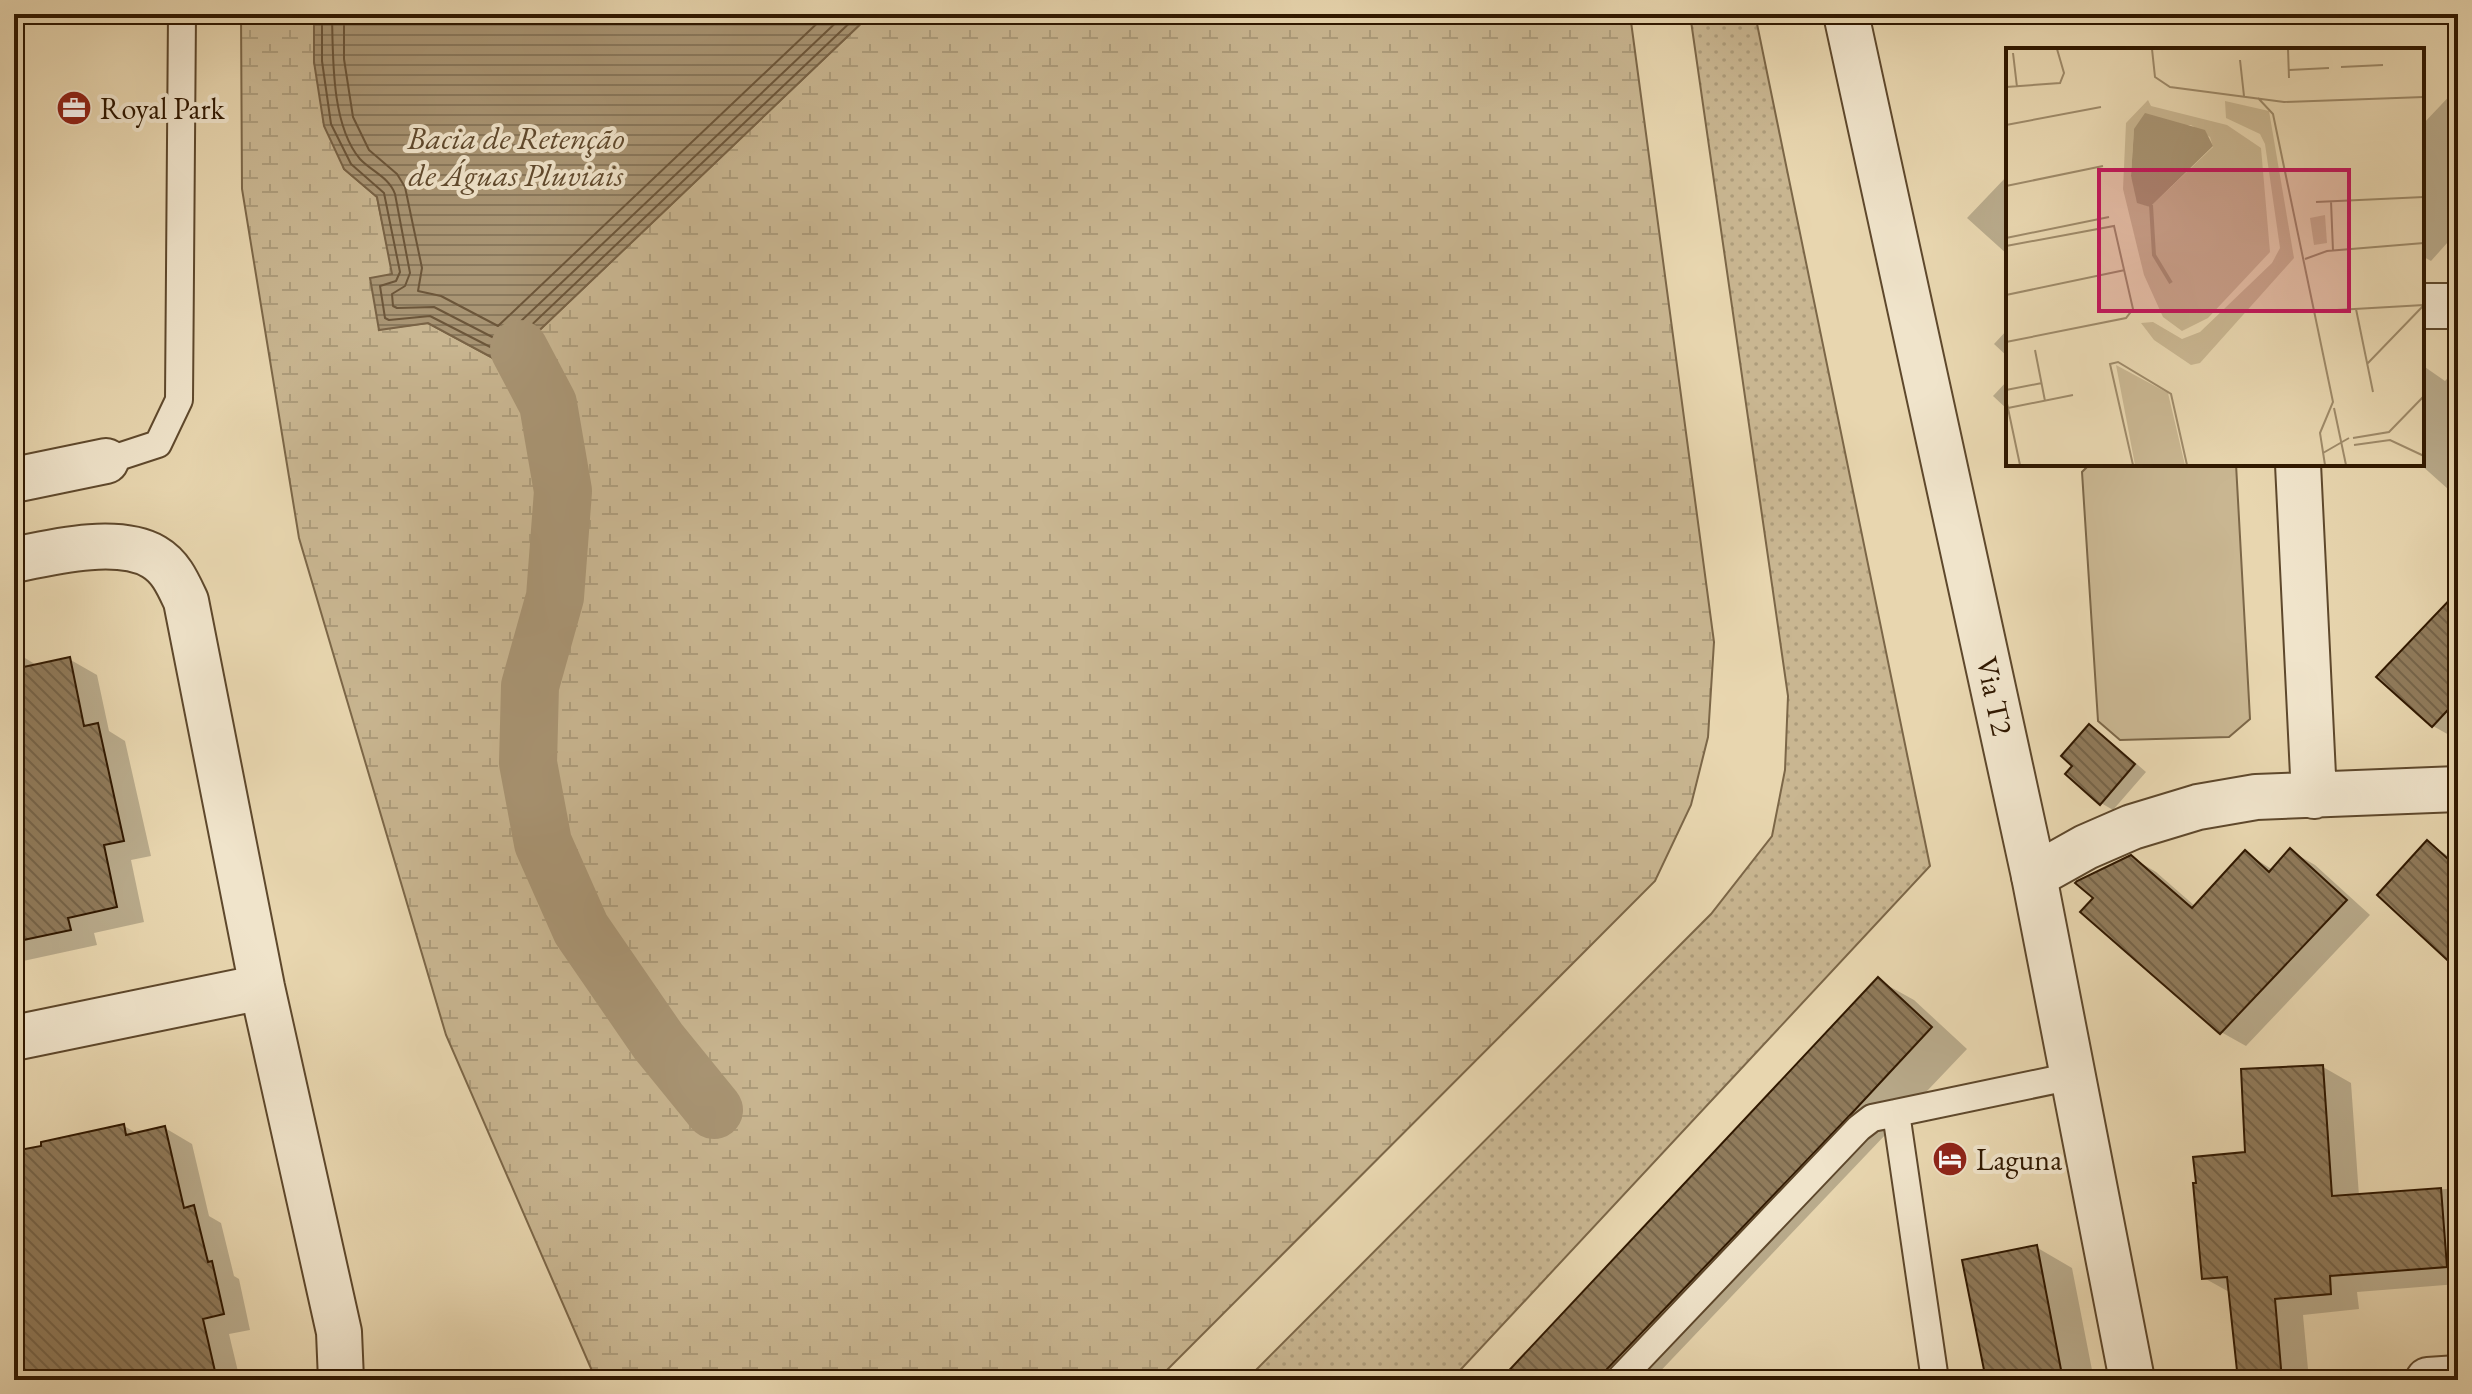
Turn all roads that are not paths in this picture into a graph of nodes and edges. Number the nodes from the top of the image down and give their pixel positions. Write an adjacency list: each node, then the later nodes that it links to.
1 (182, 14): 5 (lane)
2 (1846, 14): 11 (street, Via T2)
3 (2424, 306): 4 (street)
4 (2458, 306)
5 (106, 461): 7 (street)
6 (2298, 466): 10 (street)
7 (14, 480)
8 (14, 560): 12 (street)
9 (2458, 789): 10 (street)
10 (2314, 796): 11 (street)
11 (2034, 876): 14 (street, Via T2)
12 (262, 987): 13 (street); 17 (street)
13 (14, 1038)
14 (2073, 1076): 15 (lane); 20 (street, Via T2)
15 (1896, 1113): 18 (lane); 19 (lane)
16 (2458, 1378): 21 (street)
17 (341, 1380)
18 (1619, 1380)
19 (1935, 1380)
20 (2132, 1380)
21 (2428, 1380)

